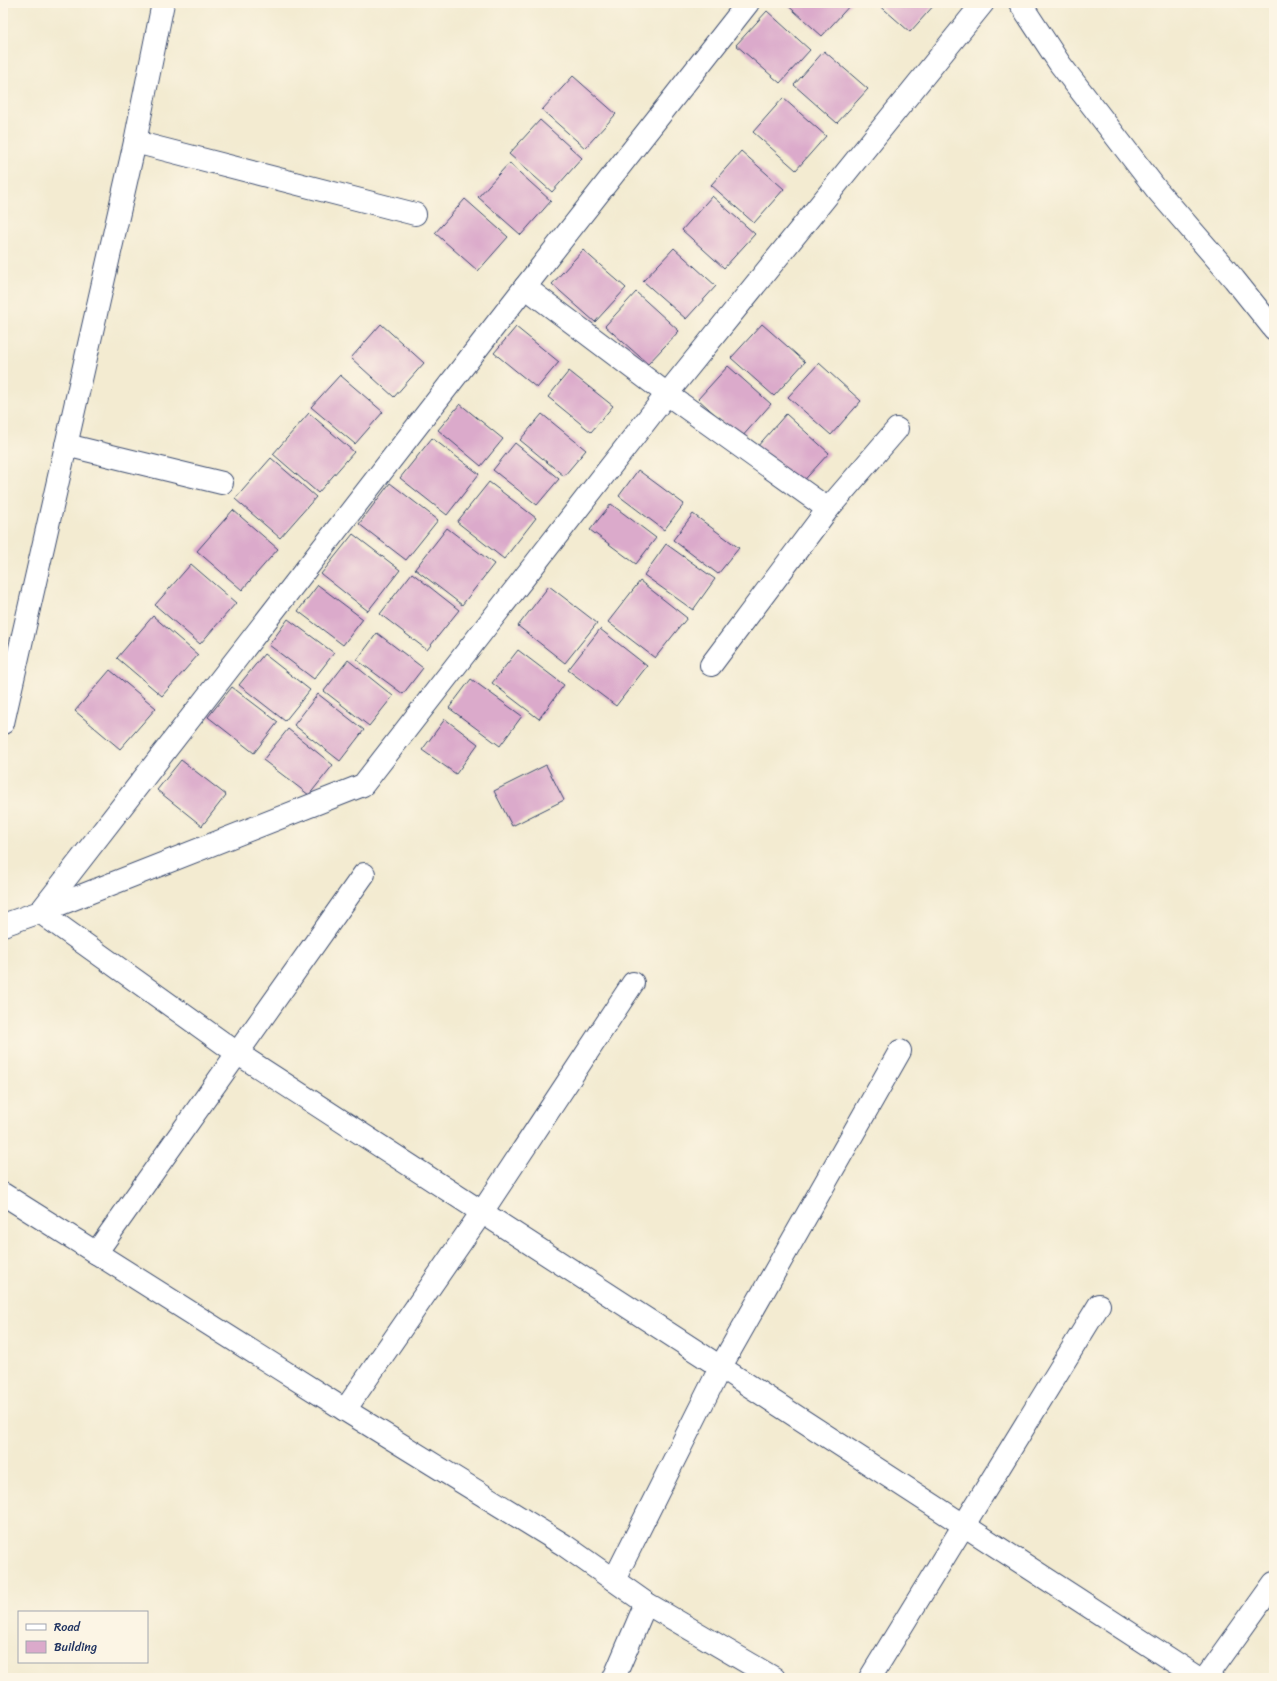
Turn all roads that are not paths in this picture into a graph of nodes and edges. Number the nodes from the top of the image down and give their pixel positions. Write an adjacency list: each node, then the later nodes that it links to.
1 (163, 3): 5 (street)
2 (748, 3): 7 (street)
3 (983, 3): 9 (street)
4 (1020, 3): 8 (street)
5 (135, 142): 6 (street); 11 (street)
6 (415, 214)
7 (525, 287): 9 (street); 17 (street)
8 (1274, 329)
9 (667, 394): 13 (street); 17 (street)
10 (896, 429): 13 (street)
11 (66, 445): 12 (street); 15 (street)
12 (222, 483)
13 (828, 509): 14 (street)
14 (711, 665)
15 (3, 723)
16 (364, 874): 21 (street)
17 (40, 912): 18 (street); 21 (street)
18 (3, 925)
19 (633, 983): 23 (street)
20 (900, 1051): 26 (street)
21 (237, 1053): 23 (street); 24 (street)
22 (3, 1194): 24 (street)
23 (482, 1212): 26 (street); 27 (street)
24 (96, 1253): 27 (street)
25 (1099, 1305): 28 (street)
26 (720, 1368): 28 (street); 29 (street)
27 (345, 1410): 29 (street)
28 (964, 1525): 34 (street); 35 (street)
29 (614, 1580): 31 (street)
30 (1274, 1583): 36 (street)
31 (646, 1603): 32 (street); 33 (street)
32 (614, 1678)
33 (774, 1678)
34 (870, 1678)
35 (1199, 1678)
36 (1206, 1678)

